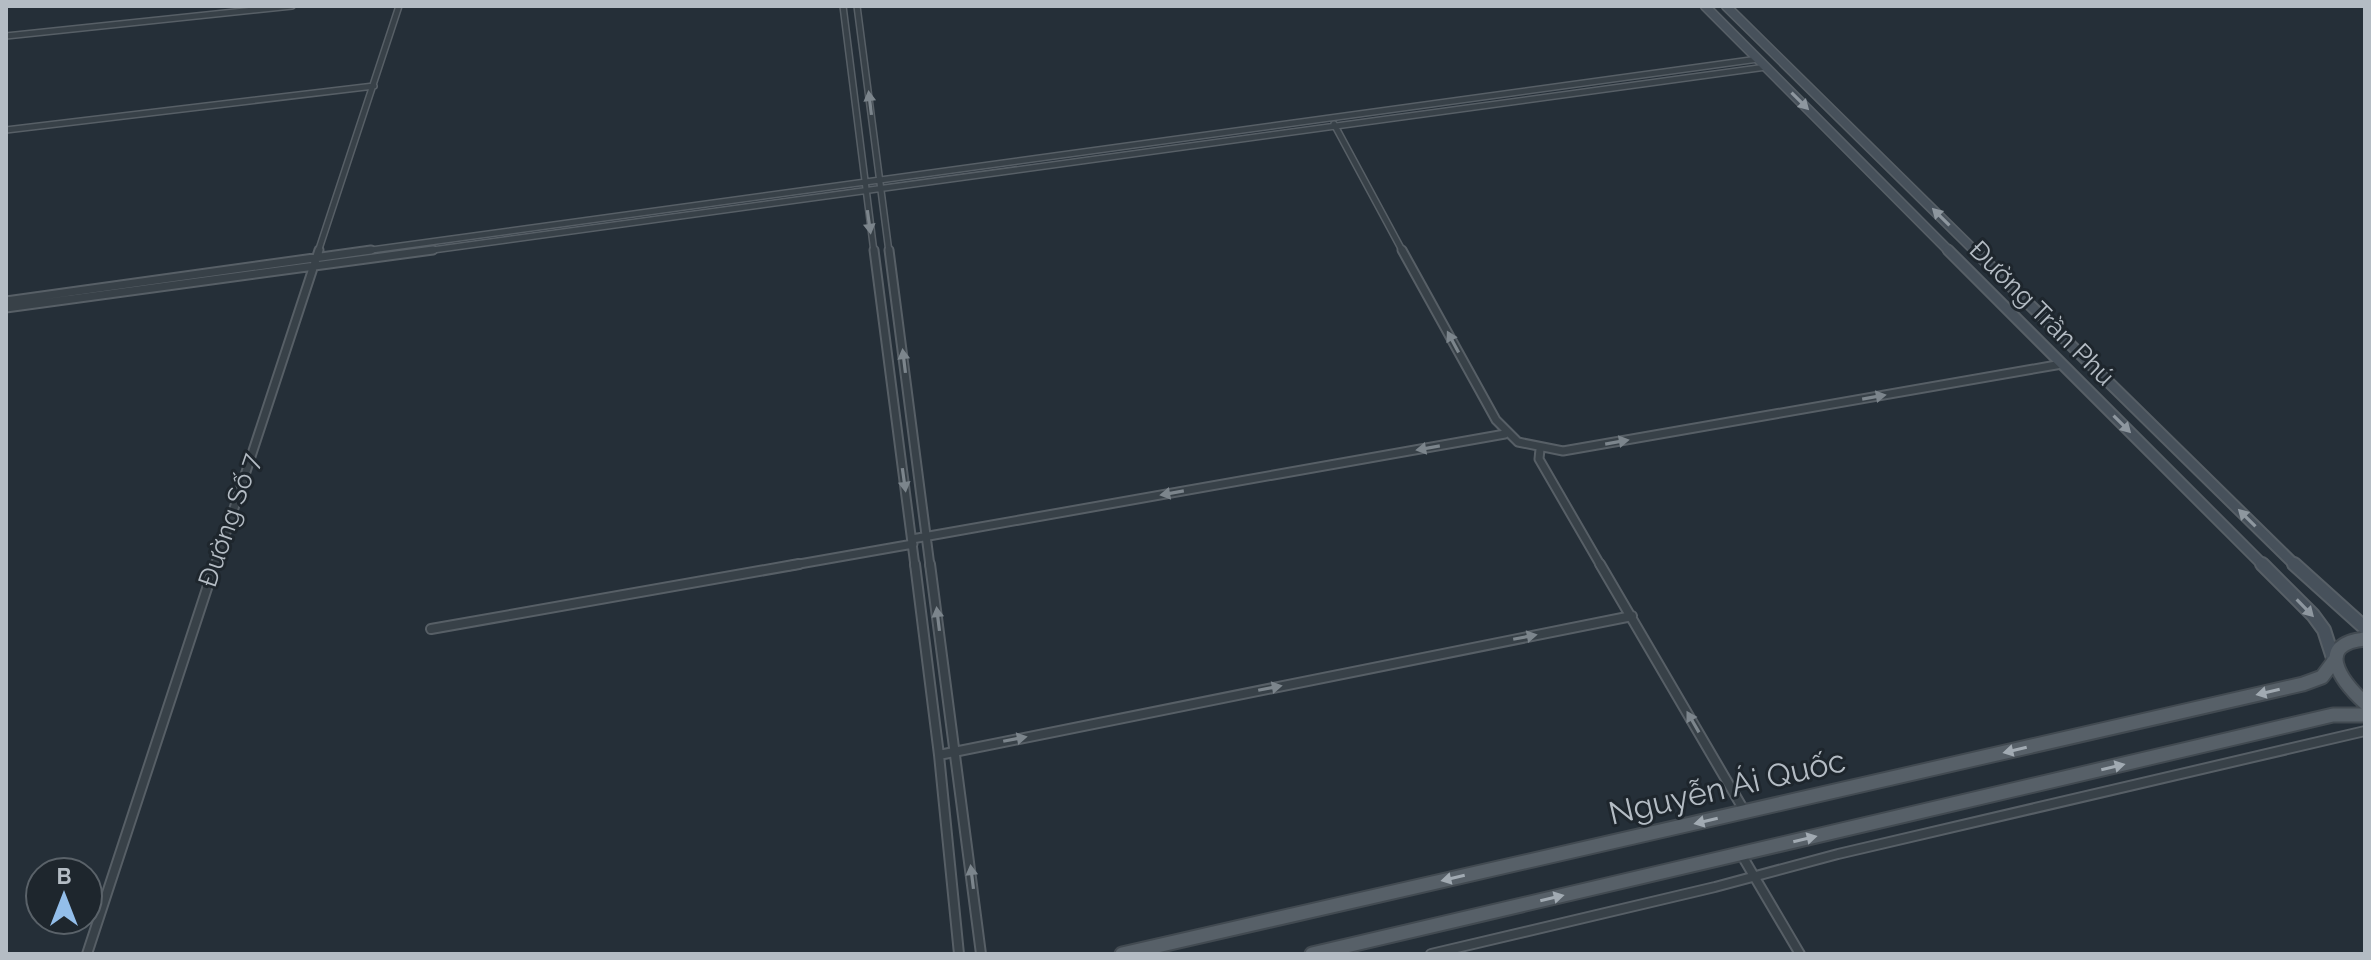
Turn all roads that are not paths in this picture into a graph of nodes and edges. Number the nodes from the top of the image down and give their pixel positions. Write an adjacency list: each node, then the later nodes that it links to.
1 (292, 6): 7 (street)
2 (399, 6): 14 (street, Đường Số 7)
3 (843, 6): 13 (street)
4 (857, 6): 12 (street)
5 (1705, 6): 9 (main road, Đường Trần Phú)
6 (1726, 6): 8 (main road, Đường Trần Phú)
7 (6, 36)
8 (1776, 56): 9 (main road); 10 (main road, Đường Trần Phú)
9 (1758, 59): 11 (main road, Đường Trần Phú); 15 (street)
10 (1785, 64): 11 (main road); 26 (main road, Đường Trần Phú, one-way to 10)
11 (1766, 67): 16 (street); 28 (main road, Đường Trần Phú, one-way to 28)
12 (866, 72): 13 (street); 22 (street, one-way to 12)
13 (851, 74): 23 (street)
14 (374, 86): 19 (street); 24 (street, Đường Số 7)
15 (1560, 87): 16 (street); 17 (street)
16 (1566, 94): 18 (street)
17 (1331, 118): 18 (street); 20 (street)
18 (1335, 125): 21 (street); 30 (street, one-way to 18)
19 (6, 130)
20 (1117, 147): 21 (street); 22 (street)
21 (1120, 154): 22 (street)
22 (880, 182): 23 (street); 32 (street, one-way to 22)
23 (864, 185): 24 (street); 33 (street, one-way to 33)
24 (318, 260): 25 (street); 27 (street); 47 (street, Đường Số 7)
25 (6, 301)
26 (2029, 304): 28 (main road); 35 (main road, Đường Trần Phú, one-way to 26)
27 (6, 308)
28 (2006, 308): 29 (main road, Đường Trần Phú)
29 (2062, 364): 31 (street, one-way to 29); 38 (main road, Đường Trần Phú, one-way to 38)
30 (1505, 434): 31 (street); 32 (street, one-way to 32)
31 (1540, 449): 34 (street)
32 (927, 536): 33 (street); 42 (street, one-way to 32)
33 (912, 541): 36 (street); 43 (street)
34 (1632, 616): 42 (street, one-way to 34); 44 (street, one-way to 34)
35 (2365, 628)
36 (431, 629)
37 (2365, 639): 38 (main road, Nguyễn Ái Quốc)
38 (2334, 661): 39 (main road); 44 (main road, Nguyễn Ái Quốc, one-way to 44)
39 (2365, 703)
40 (2365, 715): 45 (main road, one-way to 40)
41 (2365, 731): 46 (street)
42 (955, 752): 43 (street); 49 (street, one-way to 42)
43 (939, 755): 48 (street)
44 (1745, 812): 50 (main road, Nguyễn Ái Quốc, one-way to 50)
45 (1741, 854): 46 (street); 51 (main road, one-way to 45)
46 (1755, 876): 52 (street); 53 (street)
47 (87, 954)
48 (959, 954)
49 (981, 954)
50 (1122, 954)
51 (1312, 954)
52 (1431, 954)
53 (1800, 954)

